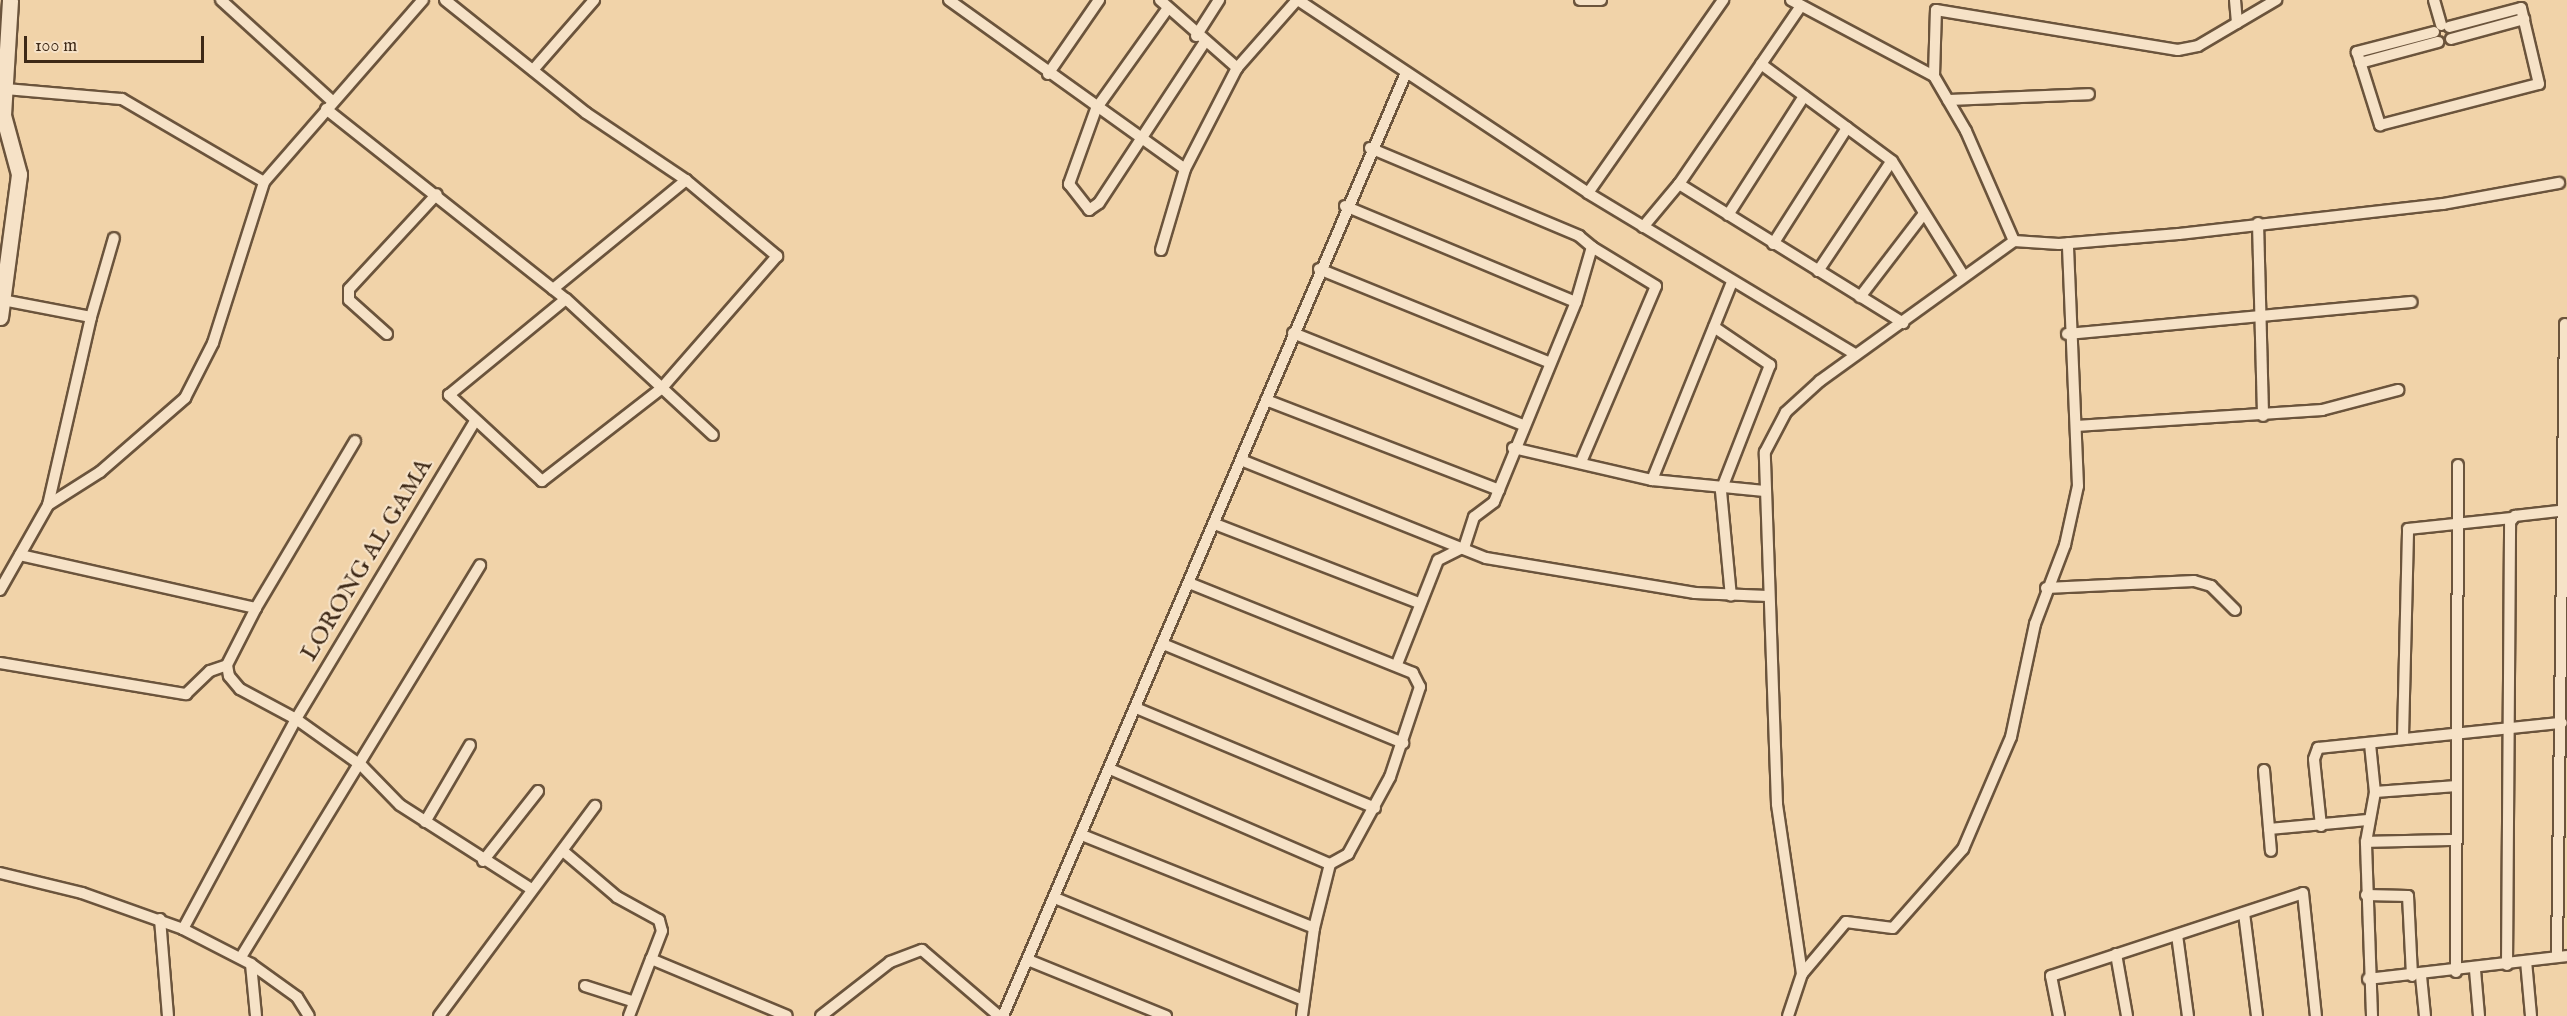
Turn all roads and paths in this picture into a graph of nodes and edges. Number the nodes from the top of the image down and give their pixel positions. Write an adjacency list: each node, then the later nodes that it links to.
1 (10, 0): 25 (street)
2 (221, 0): 36 (street)
3 (423, 0): 36 (street)
4 (446, 0): 28 (street)
5 (594, 0): 28 (street)
6 (949, 0): 30 (street)
7 (1099, 0): 30 (street)
8 (1204, 0): 18 (street)
9 (1298, 0): 27 (street); 29 (street)
10 (1580, 0): 11 (street)
11 (1602, 0)
12 (1723, 0): 47 (street)
13 (1791, 0): 20 (street)
14 (2235, 0): 22 (street)
15 (2276, 0): 22 (street)
16 (2434, 0): 23 (street)
17 (1164, 3): 24 (street); 37 (street)
18 (1217, 3): 24 (street)
19 (1936, 5): 22 (street); 31 (street)
20 (1800, 6): 26 (street); 31 (street)
21 (2524, 19): 23 (street); 23 (street); 23 (street)
22 (2237, 23)
23 (2440, 31)
24 (1200, 40): 27 (street); 39 (street)
25 (4, 45): 32 (street)
26 (1761, 64): 34 (street); 46 (street)
27 (1237, 68): 42 (street)
28 (533, 70): 43 (street)
29 (1406, 73): 40 (street); 47 (street)
30 (1048, 74): 37 (street)
31 (1934, 76): 35 (street)
32 (5, 89): 44 (street); 66 (street)
33 (2089, 94): 35 (street)
34 (1804, 96): 38 (street); 50 (street)
35 (1948, 100): 55 (street)
36 (329, 105): 44 (street); 48 (street)
37 (1096, 109): 39 (street); 39 (street)
38 (1847, 128): 41 (street); 57 (street)
39 (1138, 139): 42 (street)
40 (1370, 148): 49 (street); 58 (street)
41 (1891, 162): 51 (street); 61 (street)
42 (1185, 169): 59 (street)
43 (686, 180): 64 (street); 81 (street)
44 (264, 182): 98 (street)
45 (2559, 183): 52 (street)
46 (1679, 184): 50 (street); 53 (street)
47 (1588, 193): 53 (street)
48 (437, 194): 64 (street); 77 (street)
49 (1345, 206): 60 (street); 68 (street)
50 (1728, 215): 57 (street)
51 (1923, 215): 62 (street); 65 (street)
52 (2258, 223): 56 (street); 72 (street)
53 (1642, 227): 63 (street)
54 (114, 238): 70 (street)
55 (2014, 241): 56 (street); 62 (street)
56 (2068, 243): 78 (street)
57 (1773, 244): 61 (street)
58 (1592, 247): 68 (street); 92 (street)
59 (1161, 250)
60 (1319, 269): 76 (street); 80 (street)
61 (1818, 271): 65 (street)
62 (1963, 275): 73 (street)
63 (1732, 282): 75 (street); 79 (street)
64 (553, 289): 67 (street)
65 (1860, 297): 73 (street)
66 (2, 300): 70 (street); 71 (street)
67 (566, 300): 81 (street); 85 (street)
68 (1576, 302): 80 (street)
69 (2412, 302): 72 (street)
70 (91, 316): 98 (street)
71 (0, 317)
72 (2257, 320): 78 (street); 84 (street)
73 (1903, 323): 79 (street)
74 (2565, 324): 99 (street)
75 (1714, 327): 94 (street); 96 (street)
76 (1293, 333): 83 (street); 86 (street)
77 (387, 334)
78 (2067, 334): 87 (street)
79 (1855, 354): 97 (street)
80 (1550, 363): 86 (street)
81 (662, 388): 85 (street); 88 (street)
82 (2398, 390): 84 (street)
83 (1266, 400): 91 (street); 95 (street)
84 (2263, 416): 87 (street)
85 (474, 423): 119 (street, LORONG AL GAMA)
86 (1523, 425): 90 (street)
87 (2076, 426): 107 (street)
88 (713, 435)
89 (355, 441): 112 (street)
90 (1512, 448): 92 (street); 95 (street)
91 (1241, 460): 102 (street); 103 (street)
92 (1581, 462): 94 (street)
93 (2458, 465): 101 (street)
94 (1652, 480): 96 (street)
95 (1498, 490): 103 (street)
96 (1721, 491): 97 (street); 109 (street)
97 (1764, 491): 110 (street)
98 (48, 505): 104 (street)
99 (2566, 510): 100 (street); 120 (street)
100 (2511, 518): 101 (street); 121 (street)
101 (2458, 523): 122 (street); 123 (street)
102 (1215, 524): 106 (street); 111 (street)
103 (1459, 549): 109 (street); 111 (street)
104 (20, 555): 108 (street); 112 (street)
105 (480, 565): 127 (street)
106 (1189, 583): 114 (street); 116 (street)
107 (2046, 588): 113 (street); 165 (street)
108 (0, 590)
109 (1731, 596): 110 (street)
110 (1768, 596): 165 (street)
111 (1419, 603): 116 (street)
112 (256, 608): 117 (street)
113 (2235, 610)
114 (1163, 644): 118 (street); 124 (street)
115 (0, 663): 117 (street)
116 (1397, 664): 124 (street)
117 (227, 665): 119 (street)
118 (1136, 708): 128 (street); 134 (street)
119 (296, 719): 127 (street); 152 (street, LORONG AL GAMA)
120 (2562, 723): 121 (street); 156 (street)
121 (2508, 728): 122 (street); 162 (street)
122 (2457, 732): 123 (street); 130 (street)
123 (2403, 737): 125 (street)
124 (1403, 742): 134 (street)
125 (2370, 744): 132 (street); 137 (street)
126 (470, 745): 136 (street)
127 (362, 766): 136 (street); 157 (street)
128 (1110, 769): 139 (street); 145 (street)
129 (2264, 770): 138 (street)
130 (2457, 786): 132 (street); 140 (street)
131 (538, 791): 144 (street)
132 (2375, 792): 135 (street)
133 (595, 806): 142 (street)
134 (1375, 808): 145 (street)
135 (2368, 820): 137 (street); 141 (street)
136 (425, 822): 144 (street)
137 (2321, 826): 138 (street)
138 (2269, 829): 143 (street)
139 (1082, 835): 149 (street); 153 (street)
140 (2456, 840): 141 (street); 164 (street)
141 (2366, 842): 148 (street)
142 (563, 851): 147 (street); 158 (street)
143 (2271, 851)
144 (483, 861): 147 (street)
145 (1330, 864): 153 (street)
146 (0, 873): 151 (street)
147 (530, 888): 174 (street)
148 (2366, 895): 166 (street); 167 (street)
149 (1055, 898): 159 (street); 169 (street)
150 (2244, 913): 154 (street); 185 (street); 186 (street)
151 (160, 919): 152 (street); 171 (street)
152 (183, 928): 157 (street)
153 (1314, 928): 169 (street)
154 (2177, 934): 155 (street); 184 (street)
155 (2116, 954): 182 (street); 183 (street)
156 (2562, 956): 160 (street)
157 (241, 957): 161 (street)
158 (651, 959): 170 (street); 176 (street)
159 (1028, 960): 178 (street); 179 (street)
160 (2526, 962): 162 (street); 190 (street)
161 (251, 964): 172 (street); 173 (street)
162 (2508, 965): 163 (street)
163 (2475, 970): 164 (street); 189 (street)
164 (2456, 972): 166 (street)
165 (1802, 974): 181 (street)
166 (2417, 976): 167 (street); 188 (street)
167 (2368, 979): 187 (street)
168 (585, 986): 170 (street)
169 (1304, 1000): 180 (street)
170 (632, 1001): 175 (street)
171 (168, 1016)
172 (256, 1016)
173 (309, 1016)
174 (439, 1016)
175 (629, 1016)
176 (787, 1016)
177 (820, 1016): 178 (street)
178 (1001, 1016)
179 (1166, 1016)
180 (1302, 1016)
181 (1788, 1016)
182 (2059, 1016)
183 (2127, 1016)
184 (2188, 1016)
185 (2257, 1016)
186 (2316, 1016)
187 (2372, 1016)
188 (2425, 1016)
189 (2479, 1016)
190 (2531, 1016)

